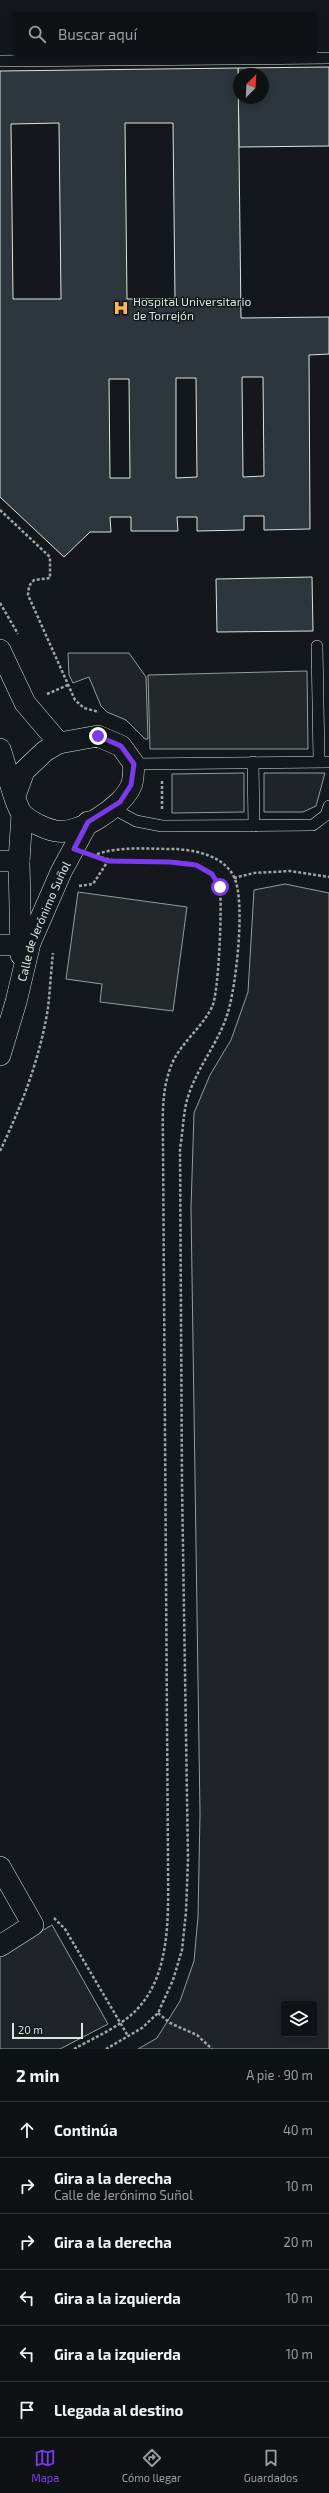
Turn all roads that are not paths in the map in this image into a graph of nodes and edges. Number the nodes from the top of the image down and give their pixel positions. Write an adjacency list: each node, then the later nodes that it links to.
1 (329, 58): 2 (lane)
2 (0, 61)
3 (317, 646): 7 (lane)
4 (0, 650): 5 (street)
5 (59, 743): 9 (street); 10 (street)
6 (0, 749): 10 (street)
7 (324, 761): 8 (lane)
8 (253, 762): 9 (lane); 14 (lane)
9 (134, 764): 12 (street)
10 (18, 805): 13 (street); 15 (street, Calle de Jerónimo Suñol)
11 (329, 806): 14 (lane)
12 (112, 808): 13 (street); 14 (lane)
13 (88, 822): 18 (street, Calle de Jerónimo Suñol)
14 (254, 826)
15 (10, 861): 17 (street, Calle de Jerónimo Suñol)
16 (0, 945): 17 (street)
17 (22, 945): 18 (street, Calle de Jerónimo Suñol)
18 (16, 1002): 19 (street, Calle de Jerónimo Suñol)
19 (0, 1055)
20 (0, 1867): 21 (street)
21 (3, 1944)

